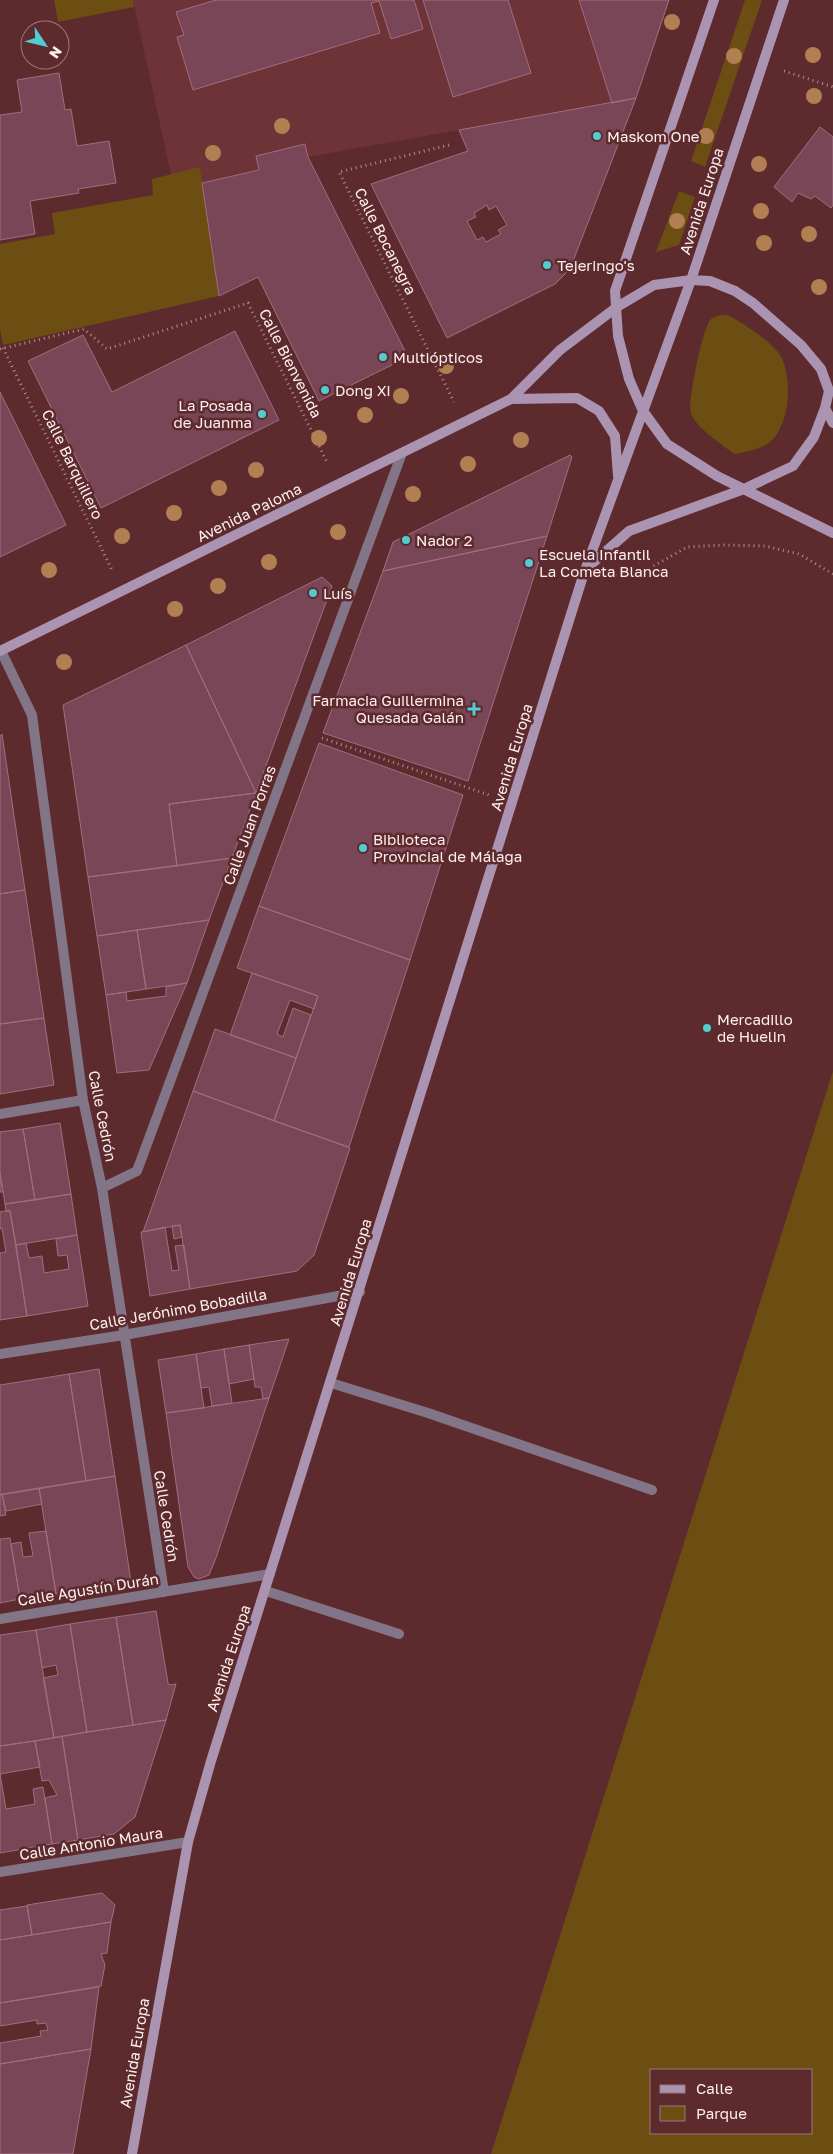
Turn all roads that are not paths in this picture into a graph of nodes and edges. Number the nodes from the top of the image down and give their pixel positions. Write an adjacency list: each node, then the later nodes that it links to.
1 (714, 0): 4 (main road)
2 (784, 0): 3 (main road, Avenida Europa)
3 (691, 280): 4 (main road); 5 (main road); 8 (main road, Avenida Europa)
4 (617, 307): 6 (main road); 8 (main road)
5 (831, 389): 7 (main road)
6 (511, 399): 10 (main road, Avenida Paloma); 11 (main road)
7 (825, 408): 9 (main road); 12 (main road)
8 (643, 411): 11 (main road, Avenida Europa); 12 (main road)
9 (833, 423)
10 (402, 453): 15 (main road, Avenida Paloma); 18 (street, Calle Juan Porras)
11 (618, 482): 14 (main road, Avenida Europa)
12 (744, 489): 13 (main road); 14 (main road)
13 (833, 533)
14 (584, 572): 19 (main road, Avenida Europa)
15 (0, 651): 16 (street, Calle Cedrón)
16 (83, 1100): 17 (street); 18 (street, Calle Cedrón)
17 (0, 1114)
18 (102, 1188): 20 (street, Calle Cedrón)
19 (360, 1292): 20 (street, Calle Jerónimo Bobadilla); 22 (main road, Avenida Europa)
20 (124, 1335): 21 (street, Calle Jerónimo Bobadilla); 26 (street, Calle Cedrón)
21 (0, 1354)
22 (331, 1383): 23 (street); 24 (main road, Avenida Europa)
23 (652, 1490)
24 (270, 1574): 25 (main road, Avenida Europa); 26 (street, Calle Agustín Durán)
25 (266, 1591): 28 (street); 29 (main road, Avenida Europa)
26 (164, 1592): 27 (street, Calle Agustín Durán)
27 (0, 1619)
28 (399, 1634)
29 (188, 1842): 30 (street, Calle Antonio Maura); 31 (main road, Avenida Europa)
30 (0, 1872)
31 (132, 2154)

